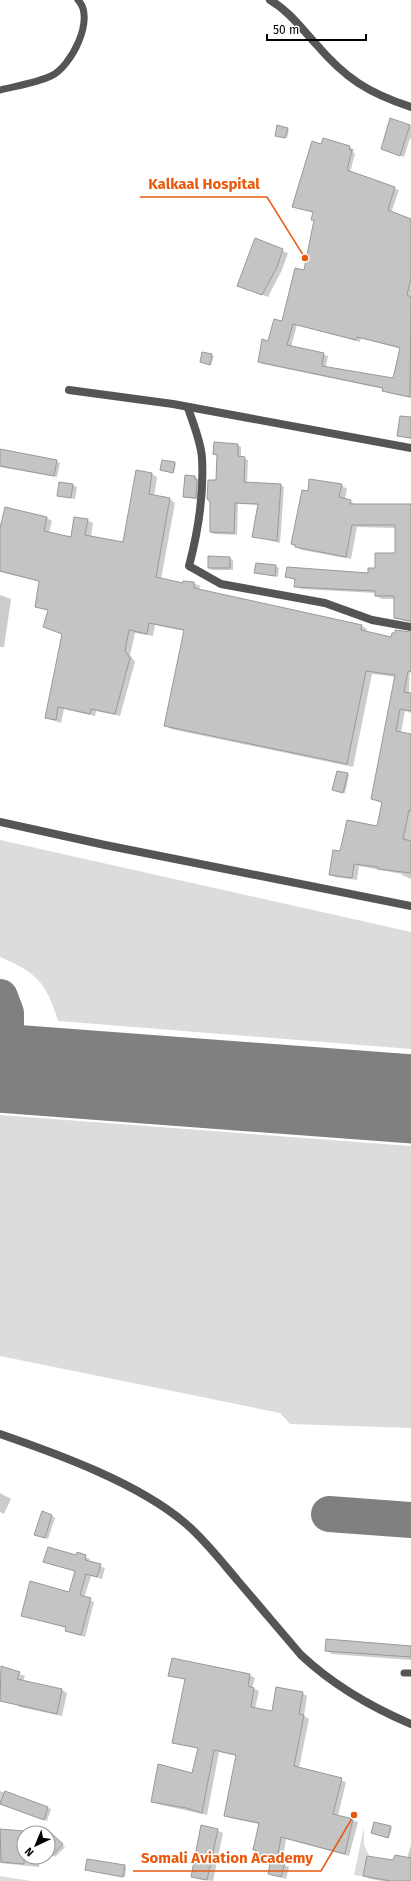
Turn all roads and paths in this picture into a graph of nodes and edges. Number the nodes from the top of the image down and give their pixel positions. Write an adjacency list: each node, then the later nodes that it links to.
1 (78, 0): 3 (lane)
2 (270, 0): 4 (street)
3 (0, 90)
4 (411, 107)
5 (69, 390): 6 (street)
6 (188, 408): 7 (street); 8 (street)
7 (411, 448)
8 (411, 627)
9 (0, 822): 10 (street)
10 (411, 906)
11 (0, 1434): 12 (street)
12 (411, 1724)

